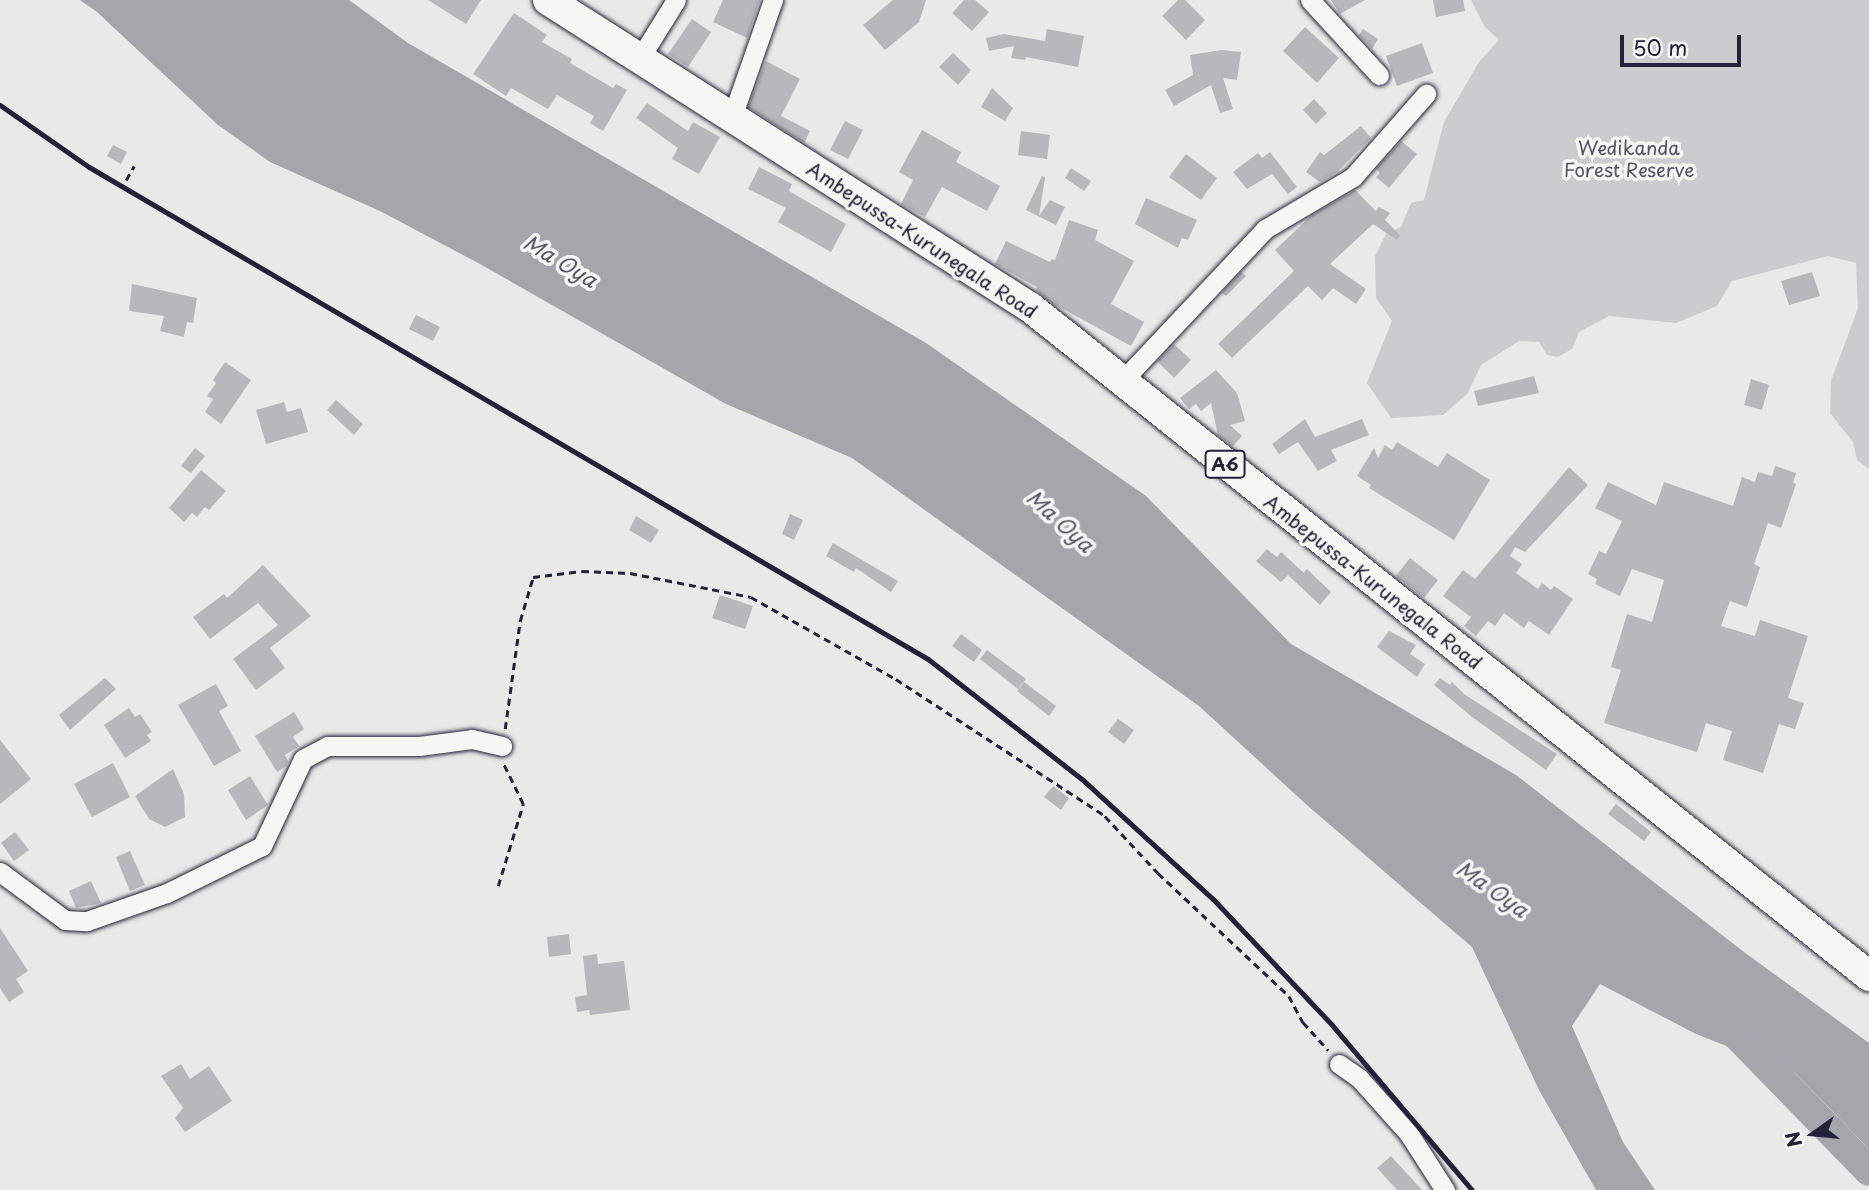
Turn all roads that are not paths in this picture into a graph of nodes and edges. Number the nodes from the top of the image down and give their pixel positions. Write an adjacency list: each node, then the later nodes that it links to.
1 (548, 0): 5 (highway, Ambepussa-Kurunegala Road / A6)
2 (676, 0): 5 (street)
3 (773, 0): 8 (street)
4 (1310, 0): 6 (street)
5 (640, 58): 8 (highway, Ambepussa-Kurunegala Road / A6)
6 (1379, 75)
7 (1426, 94): 9 (street)
8 (732, 117): 9 (highway, Ambepussa-Kurunegala Road / A6)
9 (1121, 382): 12 (highway, Ambepussa-Kurunegala Road / A6)
10 (502, 746): 11 (street)
11 (0, 872)
12 (1869, 976)
13 (1339, 1064): 14 (street)
14 (1445, 1190)

